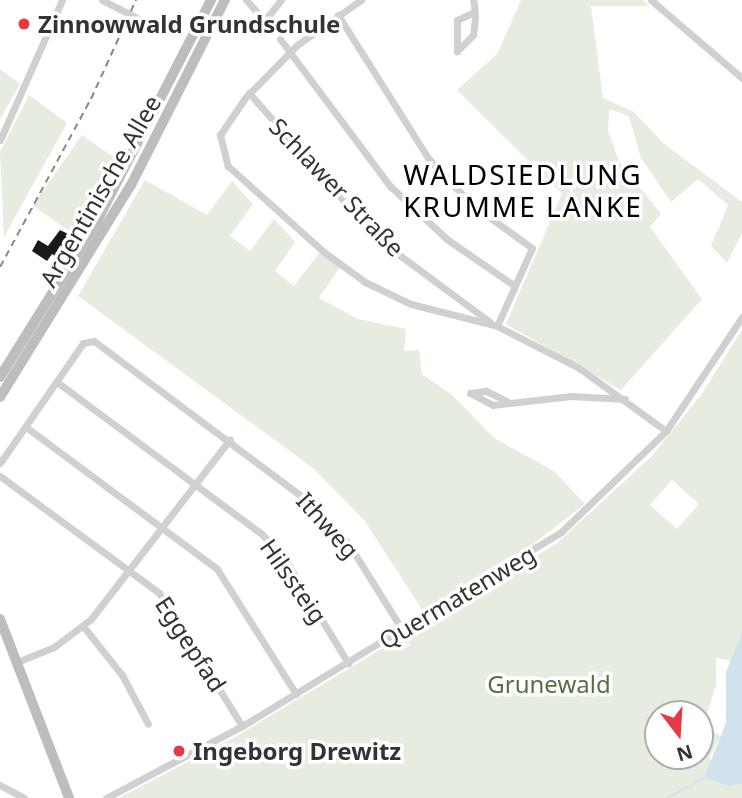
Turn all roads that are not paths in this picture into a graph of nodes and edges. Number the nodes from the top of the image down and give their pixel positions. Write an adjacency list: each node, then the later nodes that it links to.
1 (62, 0): 19 (street)
2 (102, 0): 12 (street, bridge)
3 (211, 0): 23 (main road, Argentinische Allee)
4 (225, 0): 25 (main road, Argentinische Allee)
5 (246, 0): 13 (street)
6 (281, 0): 13 (street)
7 (361, 0): 11 (street)
8 (473, 0): 10 (street)
9 (651, 0): 17 (street)
10 (474, 12): 10 (street)
11 (338, 15): 16 (street); 20 (street)
12 (136, 18)
13 (264, 21): 14 (street)
14 (272, 30)
15 (280, 39): 16 (street)
16 (291, 50): 18 (street); 20 (street)
17 (742, 78)
18 (249, 93): 22 (street, Schlawer Straße); 22 (street)
19 (0, 140)
20 (514, 286): 22 (street)
21 (742, 317): 29 (street, Quermatenweg)
22 (497, 327): 26 (street)
23 (0, 377)
24 (57, 382): 28 (street, Ithweg); 30 (street, Ithweg); 33 (street, Hilssteig)
25 (0, 397)
26 (626, 399): 27 (street); 29 (street)
27 (508, 402)
28 (26, 427): 31 (street, Ithweg); 34 (street)
29 (666, 431): 38 (street, Quermatenweg)
30 (230, 439): 33 (street); 38 (street, Ithweg)
31 (0, 463)
32 (0, 476): 35 (street, Eggepfad)
33 (197, 482): 34 (street); 40 (street, Hilssteig)
34 (164, 526): 35 (street); 41 (street)
35 (130, 570): 37 (street); 43 (street, Eggepfad)
36 (0, 619): 39 (main road)
37 (83, 626): 39 (street); 42 (street)
38 (403, 631): 40 (street, Quermatenweg)
39 (17, 663): 46 (main road)
40 (348, 663): 41 (street, Quermatenweg)
41 (296, 694): 43 (street, Quermatenweg)
42 (148, 724)
43 (242, 726): 47 (street, Quermatenweg)
44 (0, 785): 45 (street)
45 (19, 797)
46 (69, 798)
47 (106, 798)

